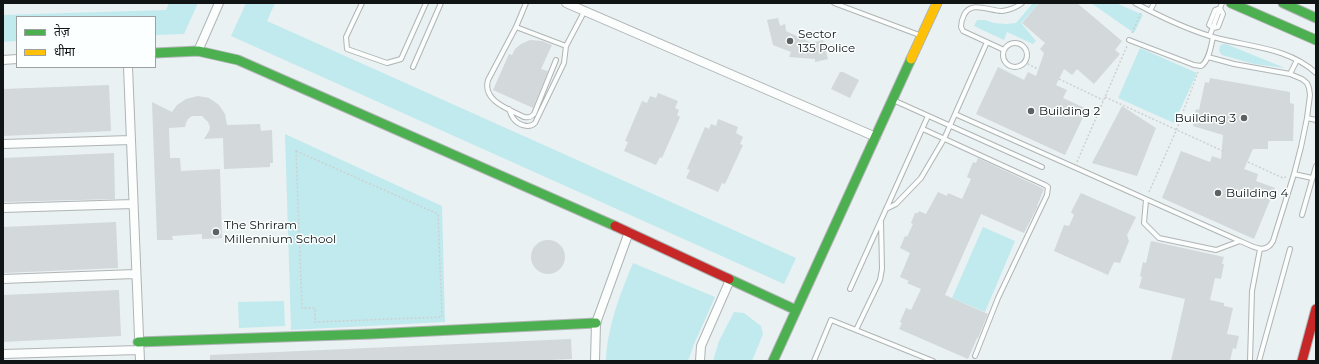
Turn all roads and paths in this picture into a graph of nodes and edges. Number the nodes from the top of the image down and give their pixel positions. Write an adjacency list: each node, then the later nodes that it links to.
1 (219, 3): 27 (street)
2 (362, 3): 3 (lane)
3 (426, 3)
4 (441, 3): 36 (lane)
5 (526, 3): 19 (lane)
6 (566, 3): 17 (street)
7 (834, 3): 20 (lane)
8 (937, 3): 20 (street)
9 (1022, 3): 24 (lane)
10 (1135, 3): 15 (lane)
11 (1154, 3): 16 (lane)
12 (1222, 3): 21 (lane)
13 (1231, 3): 23 (street)
14 (1283, 3): 18 (street)
15 (1143, 8): 16 (lane); 22 (path)
16 (1150, 11): 21 (lane)
17 (584, 12): 25 (lane); 53 (street)
18 (1316, 18)
19 (516, 27): 25 (lane); 45 (lane)
20 (922, 36): 43 (street)
21 (1211, 36): 29 (lane); 33 (lane)
22 (1129, 40): 35 (lane); 42 (path)
23 (1316, 40)
24 (987, 42): 26 (lane); 46 (lane)
25 (566, 46): 45 (lane)
26 (1004, 50): 34 (lane); 34 (lane)
27 (198, 51): 28 (street); 71 (street)
28 (156, 53)
29 (1208, 57): 35 (lane); 40 (lane)
30 (16, 59): 31 (street)
31 (3, 60)
32 (556, 60): 45 (lane)
33 (1297, 60): 39 (lane); 40 (lane)
34 (1024, 62): 38 (path)
35 (1200, 66): 52 (path)
36 (412, 67)
37 (128, 68): 55 (street)
38 (1038, 69)
39 (1316, 73)
40 (1290, 74): 48 (lane)
41 (1059, 79): 44 (path)
42 (1105, 97): 44 (path); 52 (path)
43 (893, 100): 47 (lane); 53 (street)
44 (1104, 100): 61 (path)
45 (508, 109)
46 (955, 114): 50 (lane); 61 (lane)
47 (928, 116): 50 (lane); 51 (lane)
48 (1307, 118): 49 (lane); 62 (lane)
49 (1316, 120)
50 (950, 126): 54 (lane); 60 (lane)
51 (922, 129): 54 (lane); 67 (lane)
52 (1176, 131): 57 (path); 64 (path)
53 (876, 137): 80 (street)
54 (944, 139): 67 (lane); 85 (lane)
55 (130, 140): 56 (street); 65 (street)
56 (3, 144)
57 (1225, 152)
58 (1248, 162): 62 (path)
59 (1316, 166): 63 (lane)
60 (1042, 167)
61 (1074, 167): 64 (lane)
62 (1294, 174): 63 (lane); 73 (lane)
63 (1312, 178): 69 (lane)
64 (1146, 200): 72 (lane); 72 (lane)
65 (133, 204): 66 (street); 75 (street)
66 (3, 208)
67 (886, 209): 70 (lane)
68 (438, 214): 68 (path)
69 (1302, 215)
70 (881, 220): 78 (lane); 82 (lane)
71 (629, 232): 77 (street); 81 (street)
72 (1240, 241): 73 (lane)
73 (1260, 249): 92 (lane)
74 (1290, 249): 93 (lane)
75 (135, 274): 76 (street); 83 (street)
76 (3, 279)
77 (730, 280): 80 (street); 88 (street)
78 (850, 289)
79 (1316, 309): 94 (street)
80 (796, 310): 89 (street)
81 (596, 323): 83 (street); 87 (street)
82 (856, 330): 90 (lane); 91 (lane)
83 (138, 346): 84 (street); 86 (street)
84 (3, 354)
85 (975, 356)
86 (140, 361)
87 (595, 361)
88 (700, 361)
89 (773, 361)
90 (814, 361)
91 (933, 361)
92 (1250, 361)
93 (1259, 361)
94 (1302, 361)

